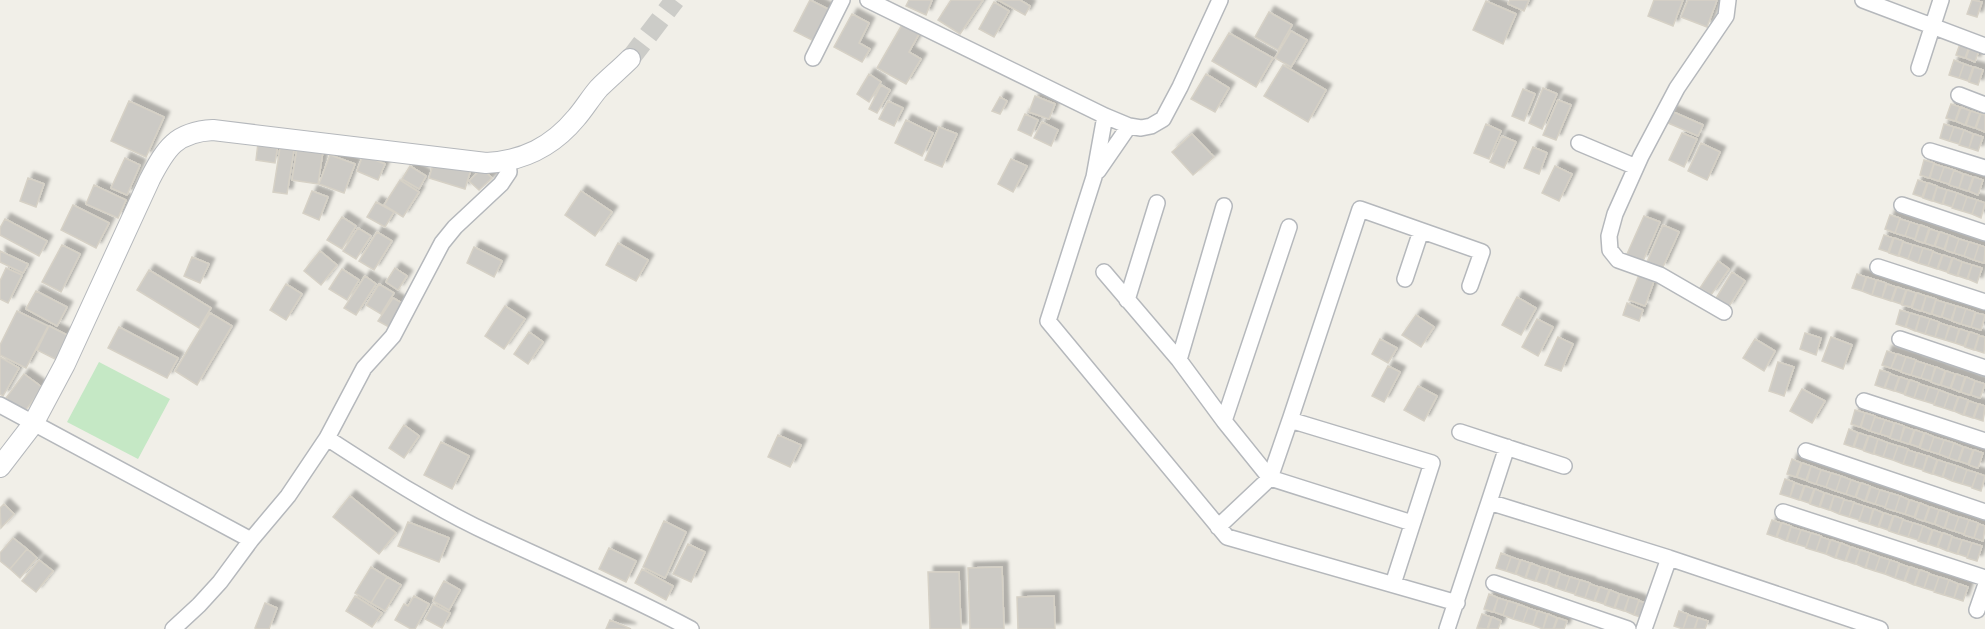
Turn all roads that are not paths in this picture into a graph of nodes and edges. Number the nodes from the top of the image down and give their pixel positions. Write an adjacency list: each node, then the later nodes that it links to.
1 (842, 0): 9 (street)
2 (868, 0): 14 (street)
3 (1220, 0): 15 (street)
4 (1728, 0): 19 (street)
5 (1863, 0): 7 (street)
6 (1941, 0): 7 (street)
7 (1934, 26): 8 (street); 11 (street)
8 (1985, 46)
9 (813, 58)
10 (630, 60): 18 (street)
11 (1919, 68)
12 (1959, 95): 13 (street)
13 (1985, 105)
14 (1105, 116): 15 (street); 21 (street)
15 (1129, 126): 21 (street)
16 (1579, 143): 19 (street)
17 (1930, 152): 20 (street)
18 (508, 162): 42 (street); 44 (street)
19 (1636, 167): 34 (street)
20 (1985, 168)
21 (1094, 177): 55 (street)
22 (1157, 203): 32 (street)
23 (1902, 205): 27 (street)
24 (1224, 206): 36 (street)
25 (1289, 227): 41 (street)
26 (1421, 231): 30 (street); 31 (street); 40 (street)
27 (1985, 233)
28 (1878, 267): 33 (street)
29 (1104, 272): 32 (street)
30 (1405, 279)
31 (1470, 286)
32 (1127, 300): 36 (street)
33 (1985, 302)
34 (1724, 312)
35 (1900, 339): 37 (street)
36 (1179, 360): 41 (street)
37 (1985, 368)
38 (1864, 401): 45 (street)
39 (0, 405): 42 (street)
40 (1290, 420): 50 (street); 54 (street)
41 (1224, 421): 50 (street)
42 (33, 424): 49 (street); 56 (street)
43 (1460, 432): 46 (street)
44 (327, 438): 56 (street); 65 (street)
45 (1985, 441)
46 (1507, 447): 48 (street); 51 (street)
47 (1806, 451): 53 (street)
48 (1564, 466)
49 (0, 467)
50 (1270, 478): 54 (street); 55 (street)
51 (1489, 502): 57 (street); 62 (street)
52 (1783, 512): 58 (street)
53 (1985, 512)
54 (1412, 523): 60 (street)
55 (1218, 527): 60 (street)
56 (250, 540): 64 (street)
57 (1669, 558): 68 (street); 69 (street)
58 (1985, 578)
59 (1494, 583): 67 (street)
60 (1393, 584): 62 (street)
61 (1985, 587): 63 (street)
62 (1457, 603): 66 (street)
63 (1977, 610)
64 (173, 629)
65 (691, 629)
66 (1447, 629)
67 (1628, 629)
68 (1644, 629)
69 (1880, 629)

